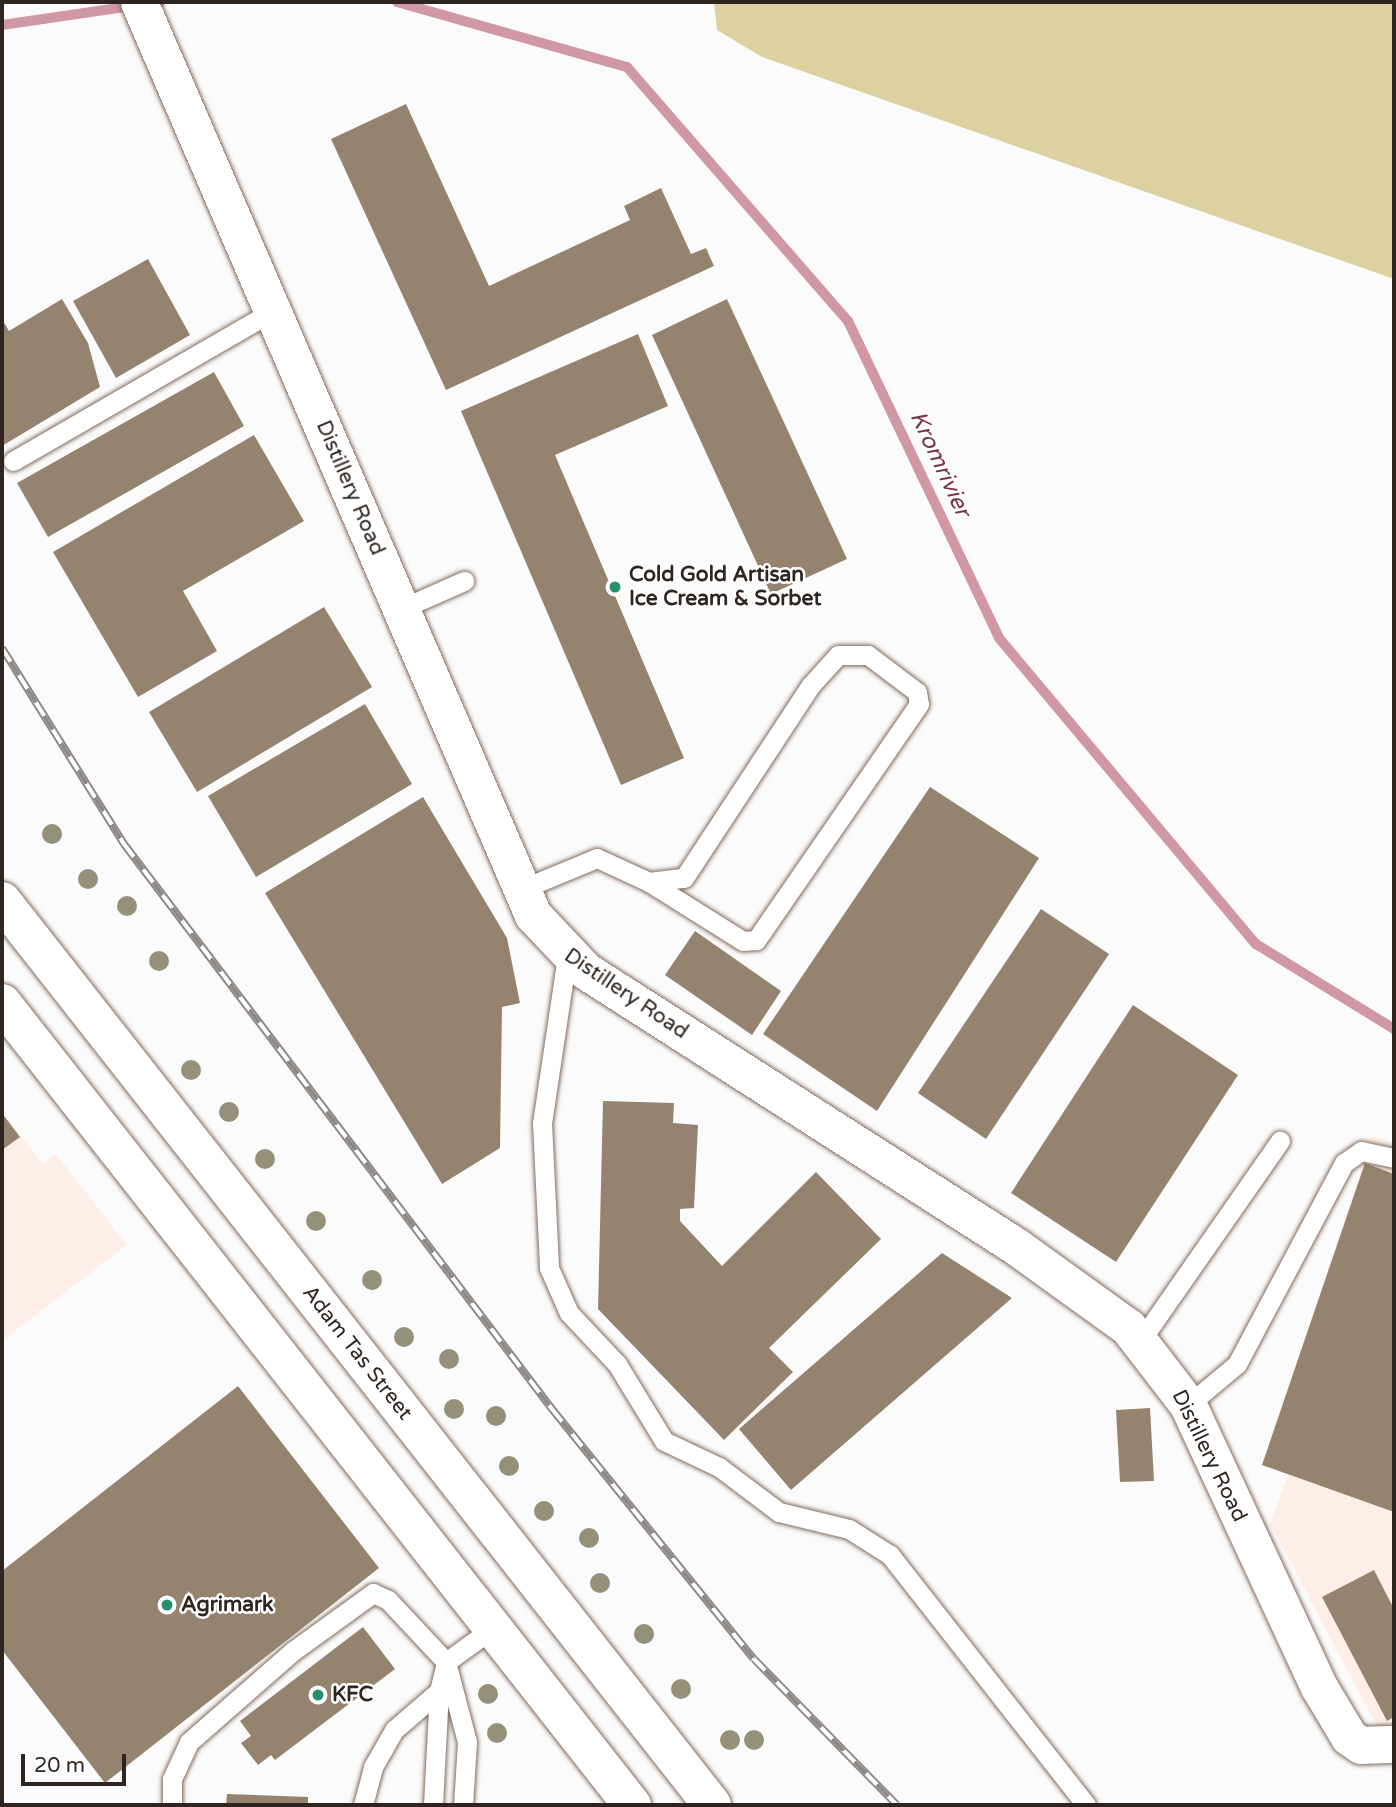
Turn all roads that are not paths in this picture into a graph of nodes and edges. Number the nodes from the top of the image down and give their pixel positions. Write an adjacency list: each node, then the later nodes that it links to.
1 (139, 2): 2 (street, Distillery Road)
2 (273, 311): 3 (lane); 5 (street, Distillery Road)
3 (13, 461)
4 (464, 581): 5 (lane)
5 (403, 608): 7 (street, Distillery Road)
6 (649, 882): 6 (lane); 7 (lane)
7 (523, 889): 9 (street, Distillery Road)
8 (2, 901): 24 (main road, Adam Tas Street)
9 (567, 956): 13 (street, Distillery Road); 25 (lane)
10 (2, 1003): 15 (main road)
11 (1280, 1141): 13 (lane)
12 (1394, 1158): 14 (lane)
13 (1140, 1340): 14 (street, Distillery Road)
14 (1188, 1405): 18 (street, Distillery Road)
15 (493, 1628): 16 (lane); 23 (main road)
16 (446, 1662): 17 (lane); 19 (lane); 22 (lane)
17 (439, 1690): 20 (lane); 21 (lane)
18 (1394, 1744)
19 (172, 1805)
20 (363, 1805)
21 (433, 1805)
22 (463, 1805)
23 (632, 1805)
24 (712, 1805)
25 (1086, 1805)

